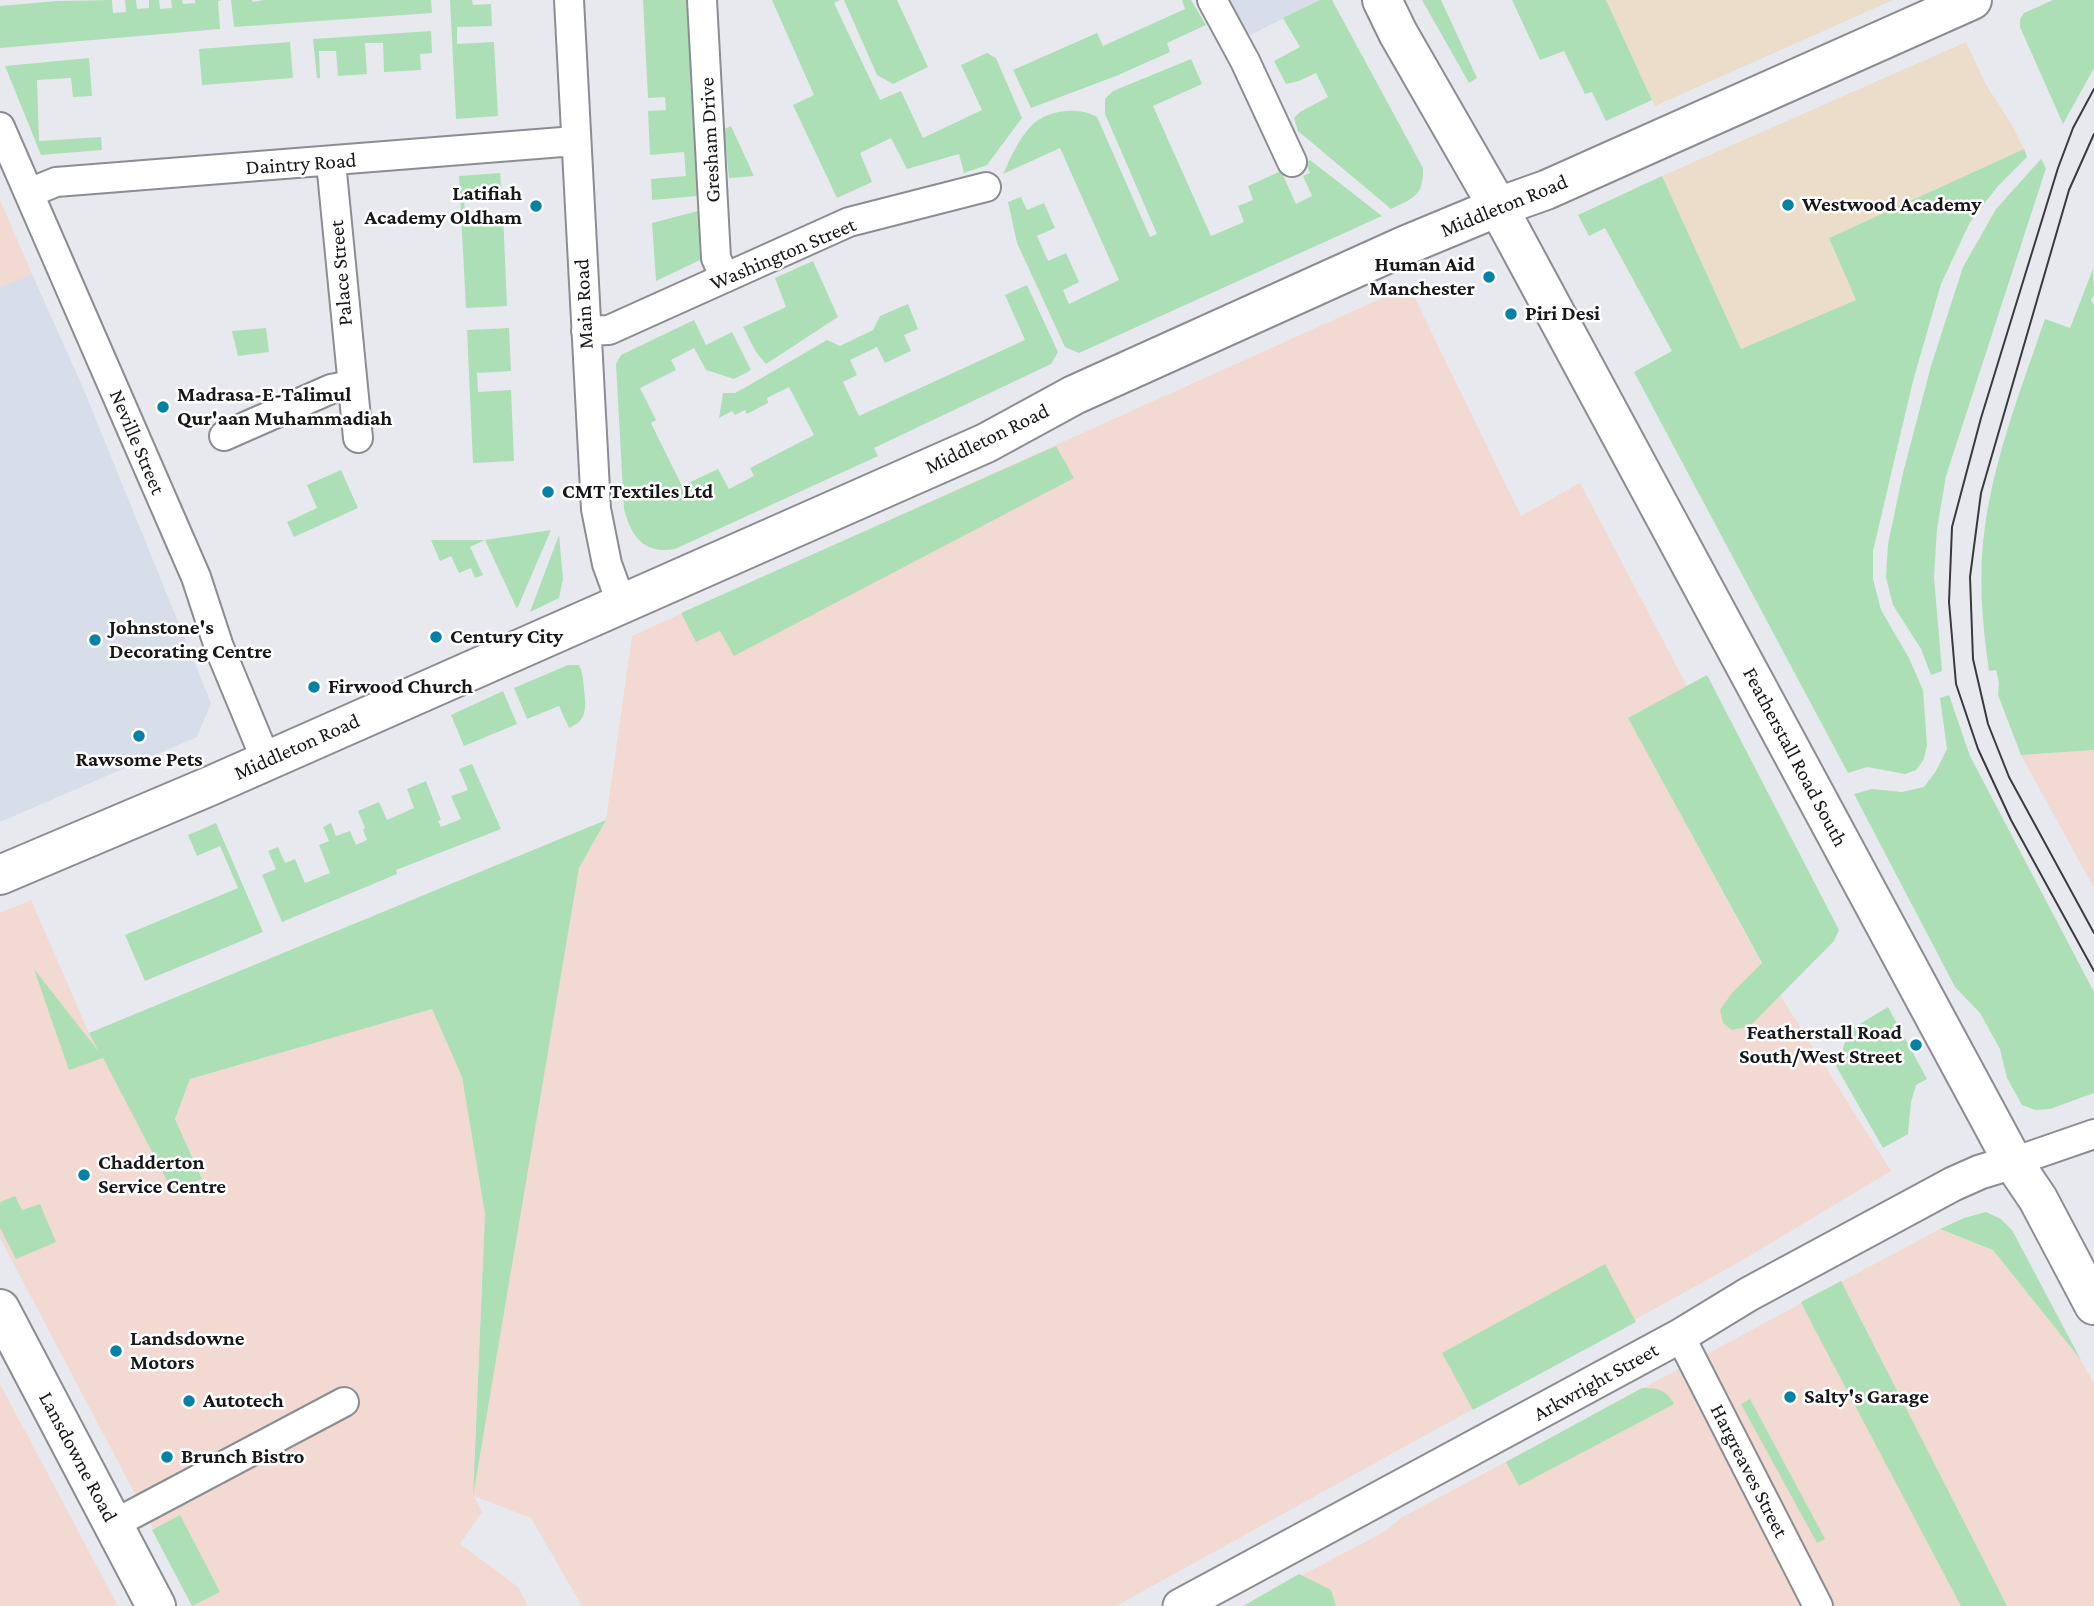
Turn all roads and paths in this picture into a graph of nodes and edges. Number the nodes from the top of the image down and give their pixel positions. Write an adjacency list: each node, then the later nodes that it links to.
1 (569, 0): 7 (street, Main Road)
2 (702, 0): 13 (street, Gresham Drive)
3 (1212, 0): 9 (street)
4 (1382, 0): 12 (main road, Featherstall Road South)
5 (1972, 0): 12 (main road, Middleton Road)
6 (0, 127): 11 (street, Neville Street)
7 (575, 141): 8 (street, Daintry Road); 14 (street, Main Road)
8 (331, 162): 11 (street, Daintry Road); 15 (street, Palace Street)
9 (1292, 162)
10 (986, 187): 13 (street, Washington Street)
11 (29, 193): 19 (street, Neville Street)
12 (1498, 207): 18 (main road, Middleton Road); 22 (main road, Featherstall Road South)
13 (725, 278): 14 (street, Washington Street)
14 (586, 331): 18 (street, Main Road)
15 (351, 385): 16 (street); 17 (street, Palace Street)
16 (224, 436)
17 (358, 438)
18 (622, 605): 19 (main road, Middleton Road)
19 (266, 760): 20 (main road, Middleton Road)
20 (0, 875)
21 (2094, 1134): 22 (street)
22 (2013, 1162): 23 (main road, Featherstall Road South); 25 (street, Arkwright Street)
23 (2094, 1305)
24 (0, 1309): 27 (main road, Lansdowne Road)
25 (1680, 1336): 29 (street, Arkwright Street); 30 (street, Hargreaves Street)
26 (344, 1402): 27 (street)
27 (114, 1524): 28 (main road, Lansdowne Road)
28 (156, 1606)
29 (1180, 1606)
30 (1818, 1606)

